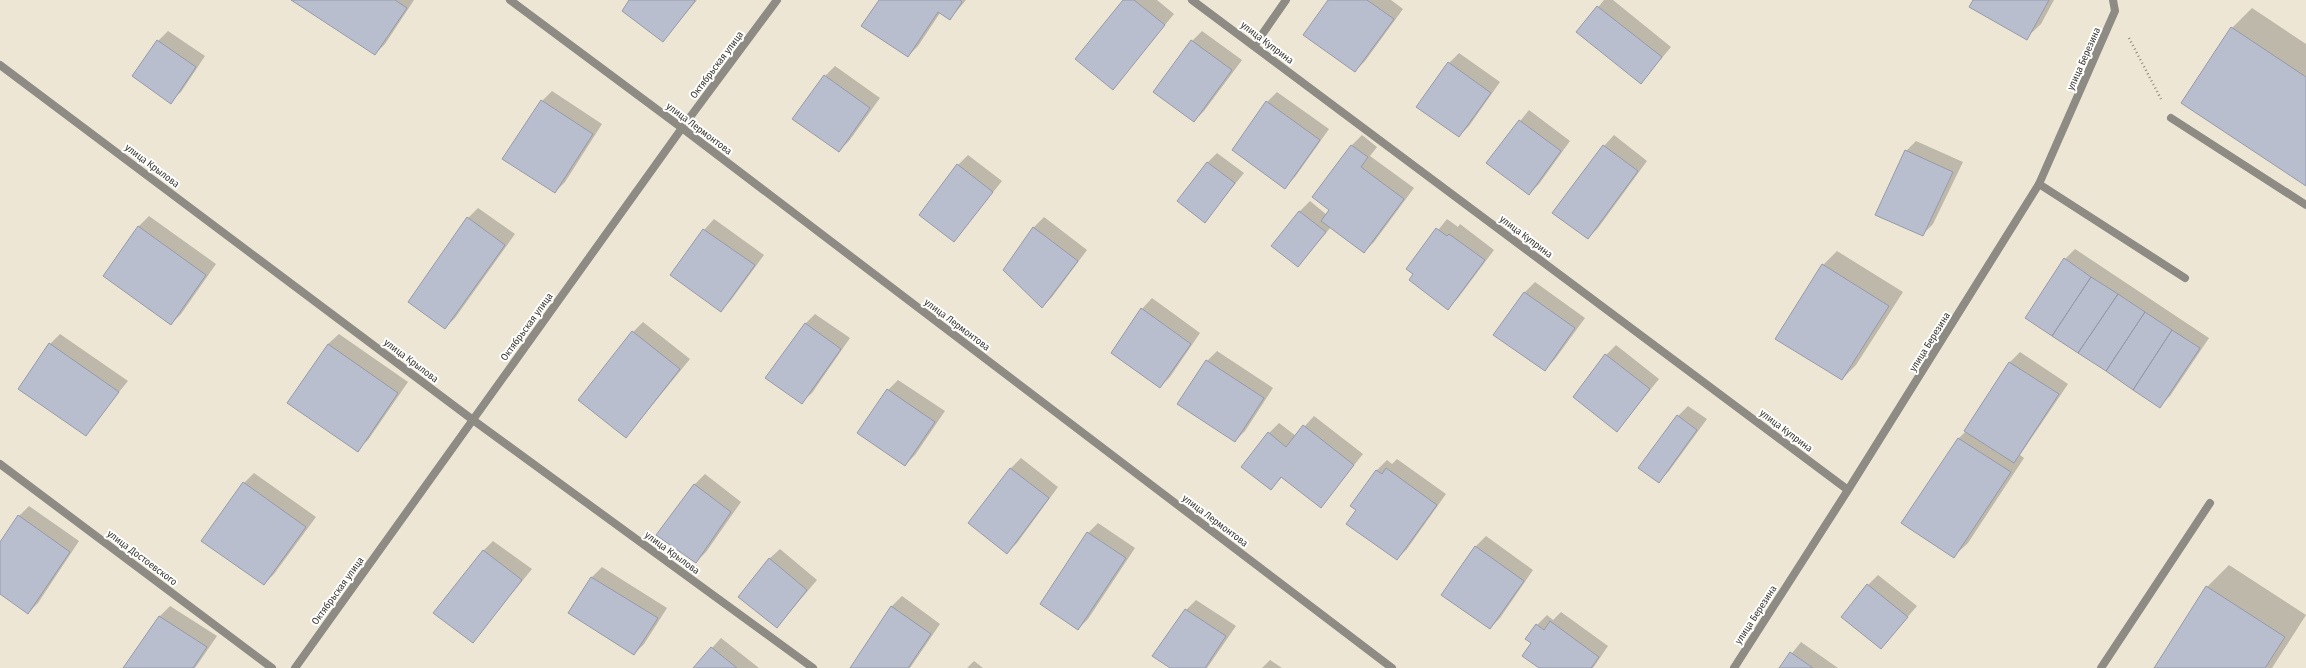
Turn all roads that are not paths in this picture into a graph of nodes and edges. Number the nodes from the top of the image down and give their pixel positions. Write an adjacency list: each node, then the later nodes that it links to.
1 (510, 0): 9 (street, улица Лермонтова)
2 (777, 0): 9 (street, Октябрьская улица)
3 (1192, 0): 6 (street, улица Куприна)
4 (1286, 0): 6 (street)
5 (2113, 0): 10 (street, улица Березина)
6 (1254, 46): 15 (street, улица Куприна)
7 (0, 65): 13 (street, улица Крылова)
8 (2171, 118): 11 (street)
9 (682, 128): 13 (street, Октябрьская улица); 20 (street, улица Лермонтова)
10 (2039, 184): 12 (street); 15 (street, улица Березина)
11 (2306, 205)
12 (2186, 278)
13 (473, 420): 18 (street, Октябрьская улица); 19 (street, улица Крылова)
14 (0, 464): 17 (street, улица Достоевского)
15 (1848, 490): 21 (street, улица Березина)
16 (2210, 504): 22 (street)
17 (272, 668)
18 (295, 668)
19 (813, 668)
20 (1392, 668)
21 (1734, 668)
22 (2102, 668)

